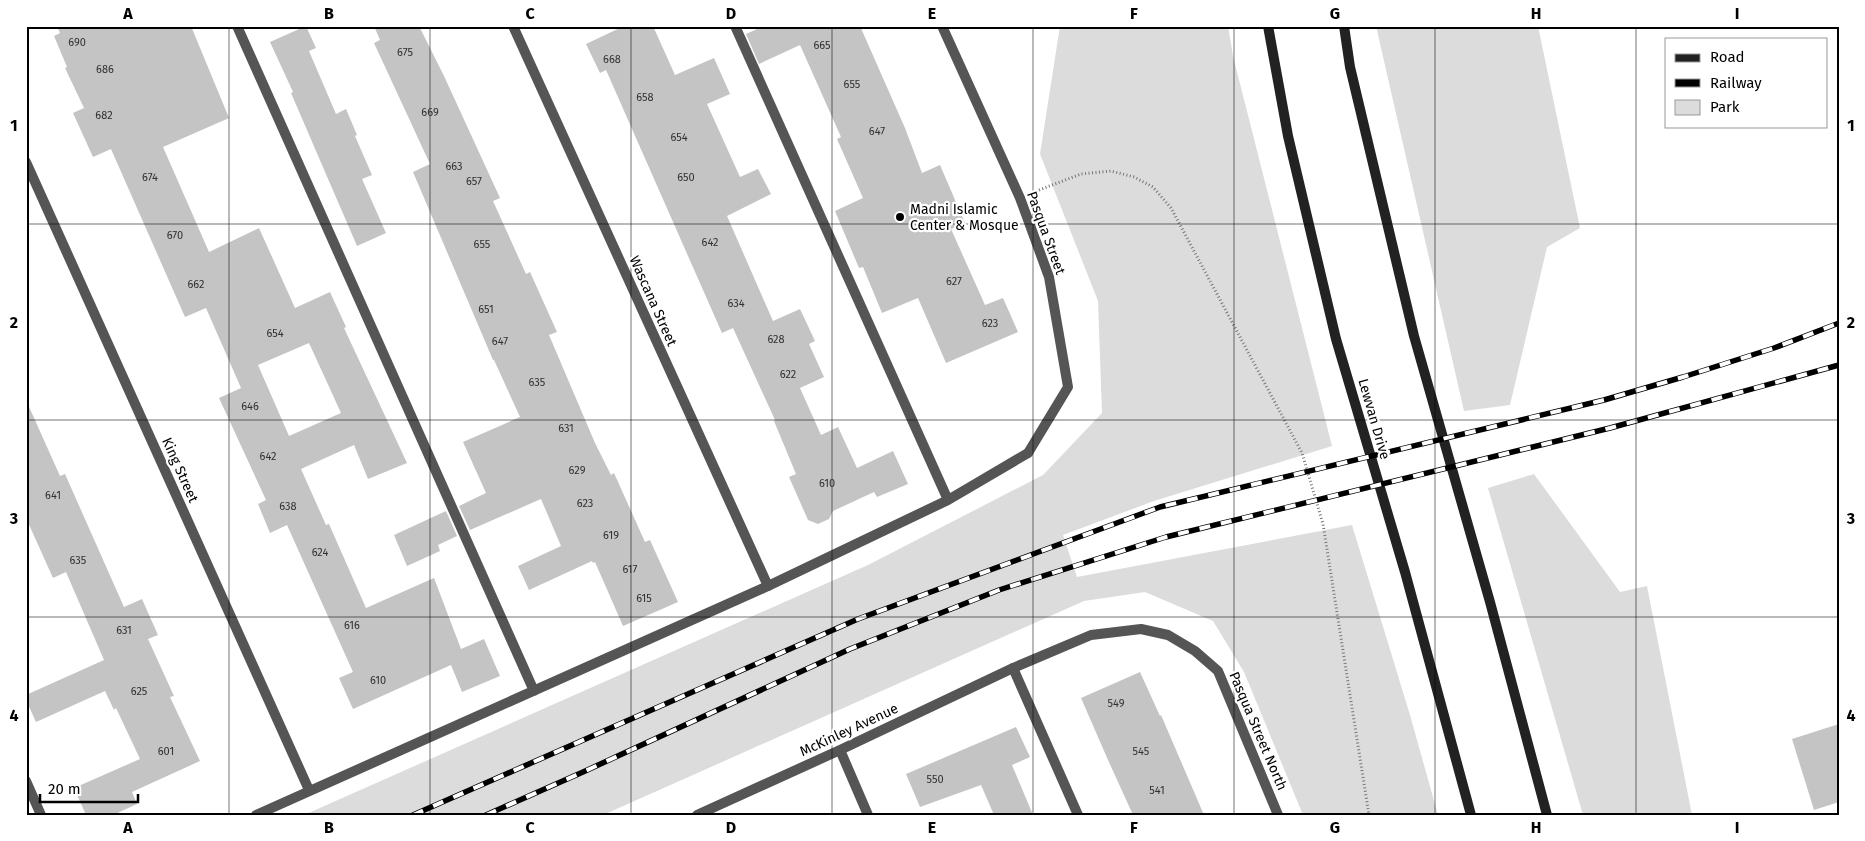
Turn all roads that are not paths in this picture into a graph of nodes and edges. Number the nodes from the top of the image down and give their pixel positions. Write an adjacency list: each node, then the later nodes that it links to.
1 (238, 26): 11 (street)
2 (513, 26): 9 (street, Wascana Street)
3 (735, 26): 8 (street)
4 (942, 26): 8 (street, Pasqua Street)
5 (1268, 26): 21 (main road, Lewvan Drive)
6 (1344, 26): 22 (main road)
7 (26, 162): 14 (street, King Street)
8 (948, 500): 9 (street)
9 (768, 586): 11 (street)
10 (1012, 668): 12 (street, McKinley Avenue); 19 (street); 20 (street, Pasqua Street North)
11 (534, 691): 14 (street)
12 (840, 750): 17 (street, McKinley Avenue); 18 (street)
13 (26, 781): 15 (street)
14 (309, 790): 16 (street)
15 (41, 815)
16 (256, 815)
17 (697, 815)
18 (868, 815)
19 (1078, 815)
20 (1278, 815)
21 (1471, 815)
22 (1547, 815)

